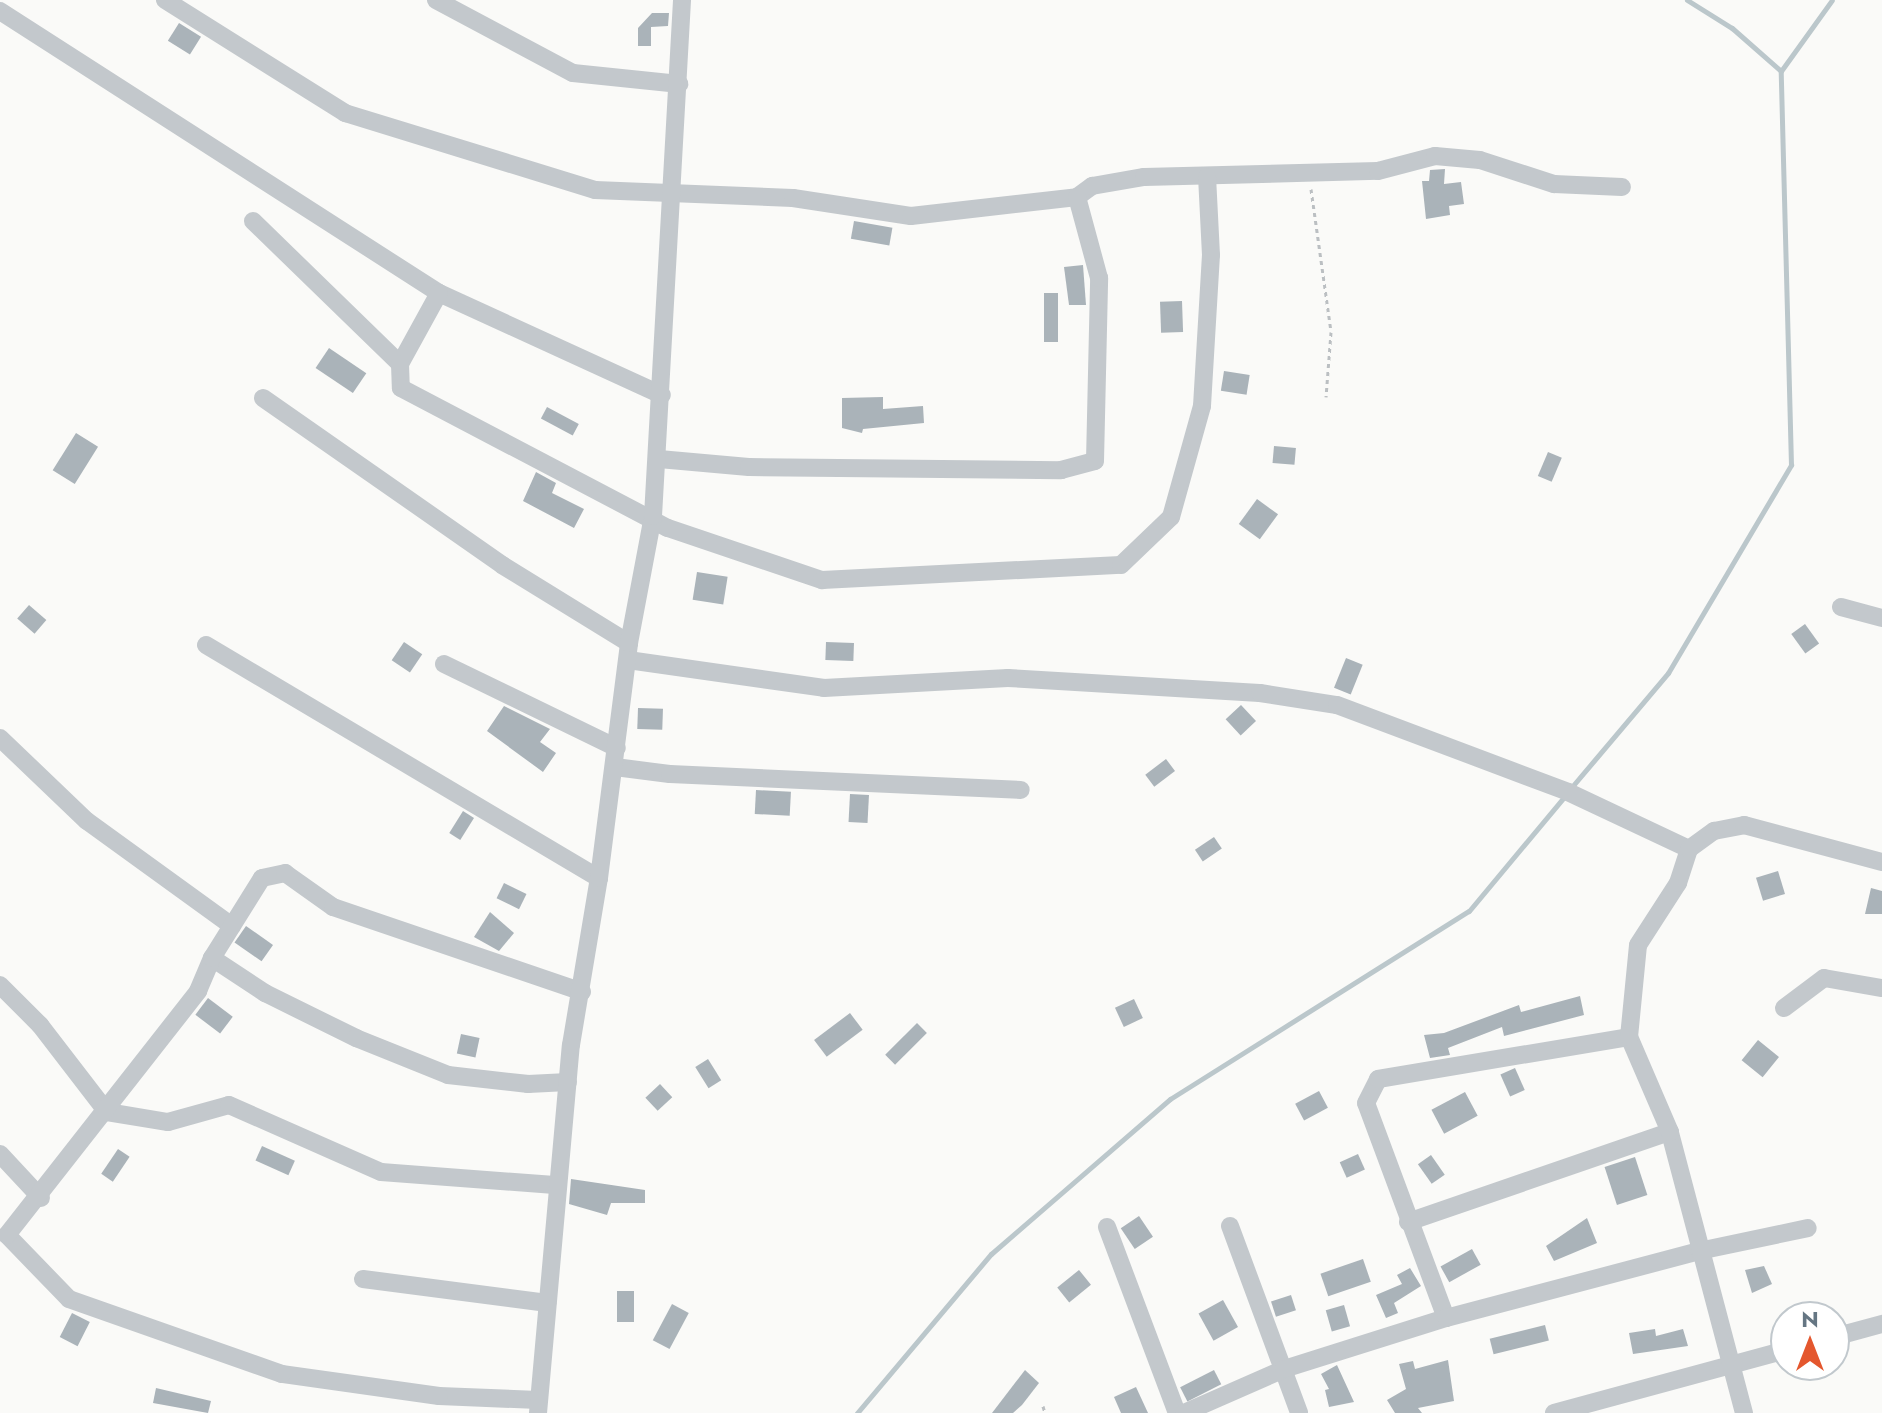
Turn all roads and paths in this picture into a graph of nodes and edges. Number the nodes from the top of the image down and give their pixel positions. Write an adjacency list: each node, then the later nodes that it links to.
1 (165, 0): 9 (street)
2 (436, 0): 5 (street)
3 (682, 0): 5 (street)
4 (0, 11): 12 (street)
5 (679, 84): 9 (street)
6 (1309, 173): 7 (street); 8 (street); 15 (path)
7 (1207, 177): 10 (street); 18 (street)
8 (1622, 187)
9 (673, 193): 10 (street); 14 (street)
10 (1077, 197): 17 (street)
11 (253, 221): 13 (street)
12 (439, 293): 13 (street); 14 (street)
13 (400, 364): 18 (street)
14 (662, 395): 17 (street)
15 (1326, 397)
16 (263, 398): 22 (street)
17 (659, 459): 18 (street)
18 (653, 516): 22 (street)
19 (1841, 607): 20 (street)
20 (1882, 618)
21 (206, 645): 29 (street)
22 (629, 652): 25 (street); 27 (street)
23 (444, 664): 25 (street)
24 (0, 738): 30 (street)
25 (616, 758): 26 (street); 29 (street)
26 (1021, 790)
27 (1689, 849): 28 (street); 36 (street)
28 (1882, 862)
29 (599, 878): 34 (street)
30 (232, 926): 31 (street); 34 (street)
31 (212, 958): 37 (street); 38 (street)
32 (0, 985): 38 (street)
33 (1882, 988): 35 (street)
34 (582, 992): 37 (street)
35 (1784, 1008)
36 (1629, 1037): 39 (street); 43 (street)
37 (568, 1082): 41 (street)
38 (107, 1112): 41 (street); 42 (street)
39 (1670, 1132): 43 (street); 47 (street)
40 (0, 1154): 42 (street)
41 (555, 1185): 49 (street)
42 (41, 1198): 56 (street)
43 (1408, 1222): 50 (street)
44 (1230, 1226): 55 (street)
45 (1107, 1227): 59 (street)
46 (1808, 1228): 47 (street)
47 (1699, 1251): 50 (street); 54 (street)
48 (363, 1279): 49 (street)
49 (547, 1303): 56 (street)
50 (1446, 1318): 55 (street)
51 (1882, 1324): 52 (street)
52 (1850, 1333)
53 (1770, 1354): 54 (street)
54 (1728, 1366): 62 (street); 63 (street)
55 (1284, 1369): 60 (street); 61 (street)
56 (538, 1406)
57 (1043, 1406): 58 (path)
58 (1045, 1413)
59 (1177, 1413)
60 (1184, 1413)
61 (1299, 1413)
62 (1554, 1413)
63 (1744, 1413)

